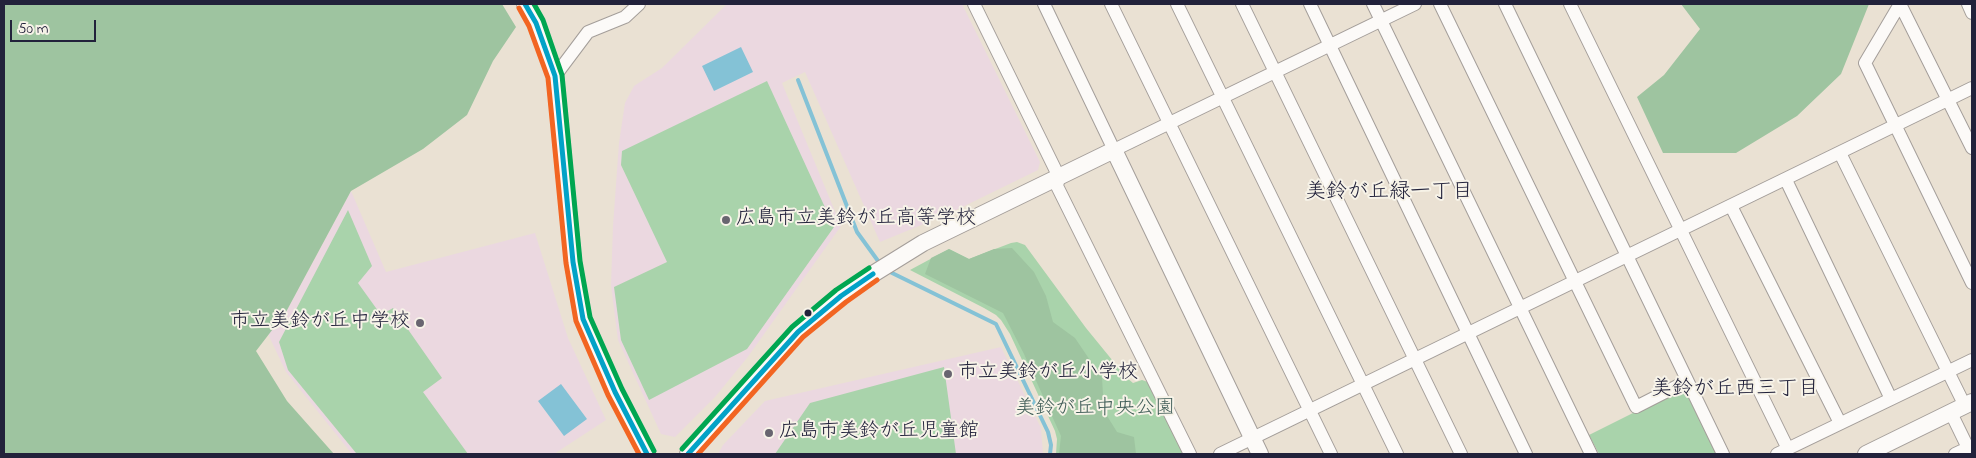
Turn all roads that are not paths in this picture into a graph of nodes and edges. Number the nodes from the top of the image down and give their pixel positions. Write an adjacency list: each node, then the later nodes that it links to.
1 (525, 4): 20 (street)
2 (639, 4): 20 (street)
3 (974, 4): 29 (street)
4 (1044, 4): 27 (street)
5 (1111, 4): 24 (street)
6 (1177, 4): 22 (street)
7 (1242, 4): 19 (street)
8 (1310, 4): 18 (street)
9 (1373, 4): 17 (street)
10 (1416, 4): 17 (street)
11 (1440, 4): 34 (street)
12 (1505, 4): 33 (street)
13 (1570, 4): 32 (street)
14 (1900, 4): 23 (street); 25 (street)
15 (1968, 4): 16 (street)
16 (1972, 13)
17 (1381, 21): 18 (street); 36 (street)
18 (1330, 45): 19 (street); 37 (street)
19 (1275, 72): 22 (street); 38 (street)
20 (555, 76): 50 (street)
21 (1972, 88): 23 (street)
22 (1222, 98): 24 (street); 42 (street)
23 (1949, 100): 25 (street); 26 (street)
24 (1168, 124): 27 (street); 45 (street)
25 (1896, 126): 28 (street); 35 (street)
26 (1972, 148)
27 (1114, 150): 29 (street); 47 (street)
28 (1840, 152): 30 (street); 40 (street)
29 (1059, 177): 51 (street); 52 (street)
30 (1786, 180): 31 (street); 43 (street)
31 (1732, 206): 32 (street); 46 (street)
32 (1680, 231): 33 (street); 49 (street)
33 (1627, 256): 34 (street); 41 (street)
34 (1574, 282): 36 (street); 41 (street)
35 (1972, 282)
36 (1519, 308): 37 (street); 59 (street)
37 (1468, 333): 38 (street); 58 (street)
38 (1415, 359): 42 (street); 57 (street)
39 (1972, 360): 40 (street)
40 (1948, 372): 43 (street); 44 (street)
41 (1687, 381): 60 (street)
42 (1363, 385): 45 (street); 56 (street)
43 (1891, 399): 46 (street)
44 (1963, 407): 48 (street); 61 (street)
45 (1309, 410): 47 (street); 55 (street)
46 (1840, 424): 49 (street)
47 (1252, 439): 53 (street); 54 (street)
48 (1971, 449): 62 (street)
49 (1782, 452)
50 (647, 454)
51 (688, 454)
52 (1190, 454)
53 (1220, 454)
54 (1260, 454)
55 (1331, 454)
56 (1396, 454)
57 (1462, 454)
58 (1526, 454)
59 (1591, 454)
60 (1723, 454)
61 (1866, 454)
62 (1954, 454)

